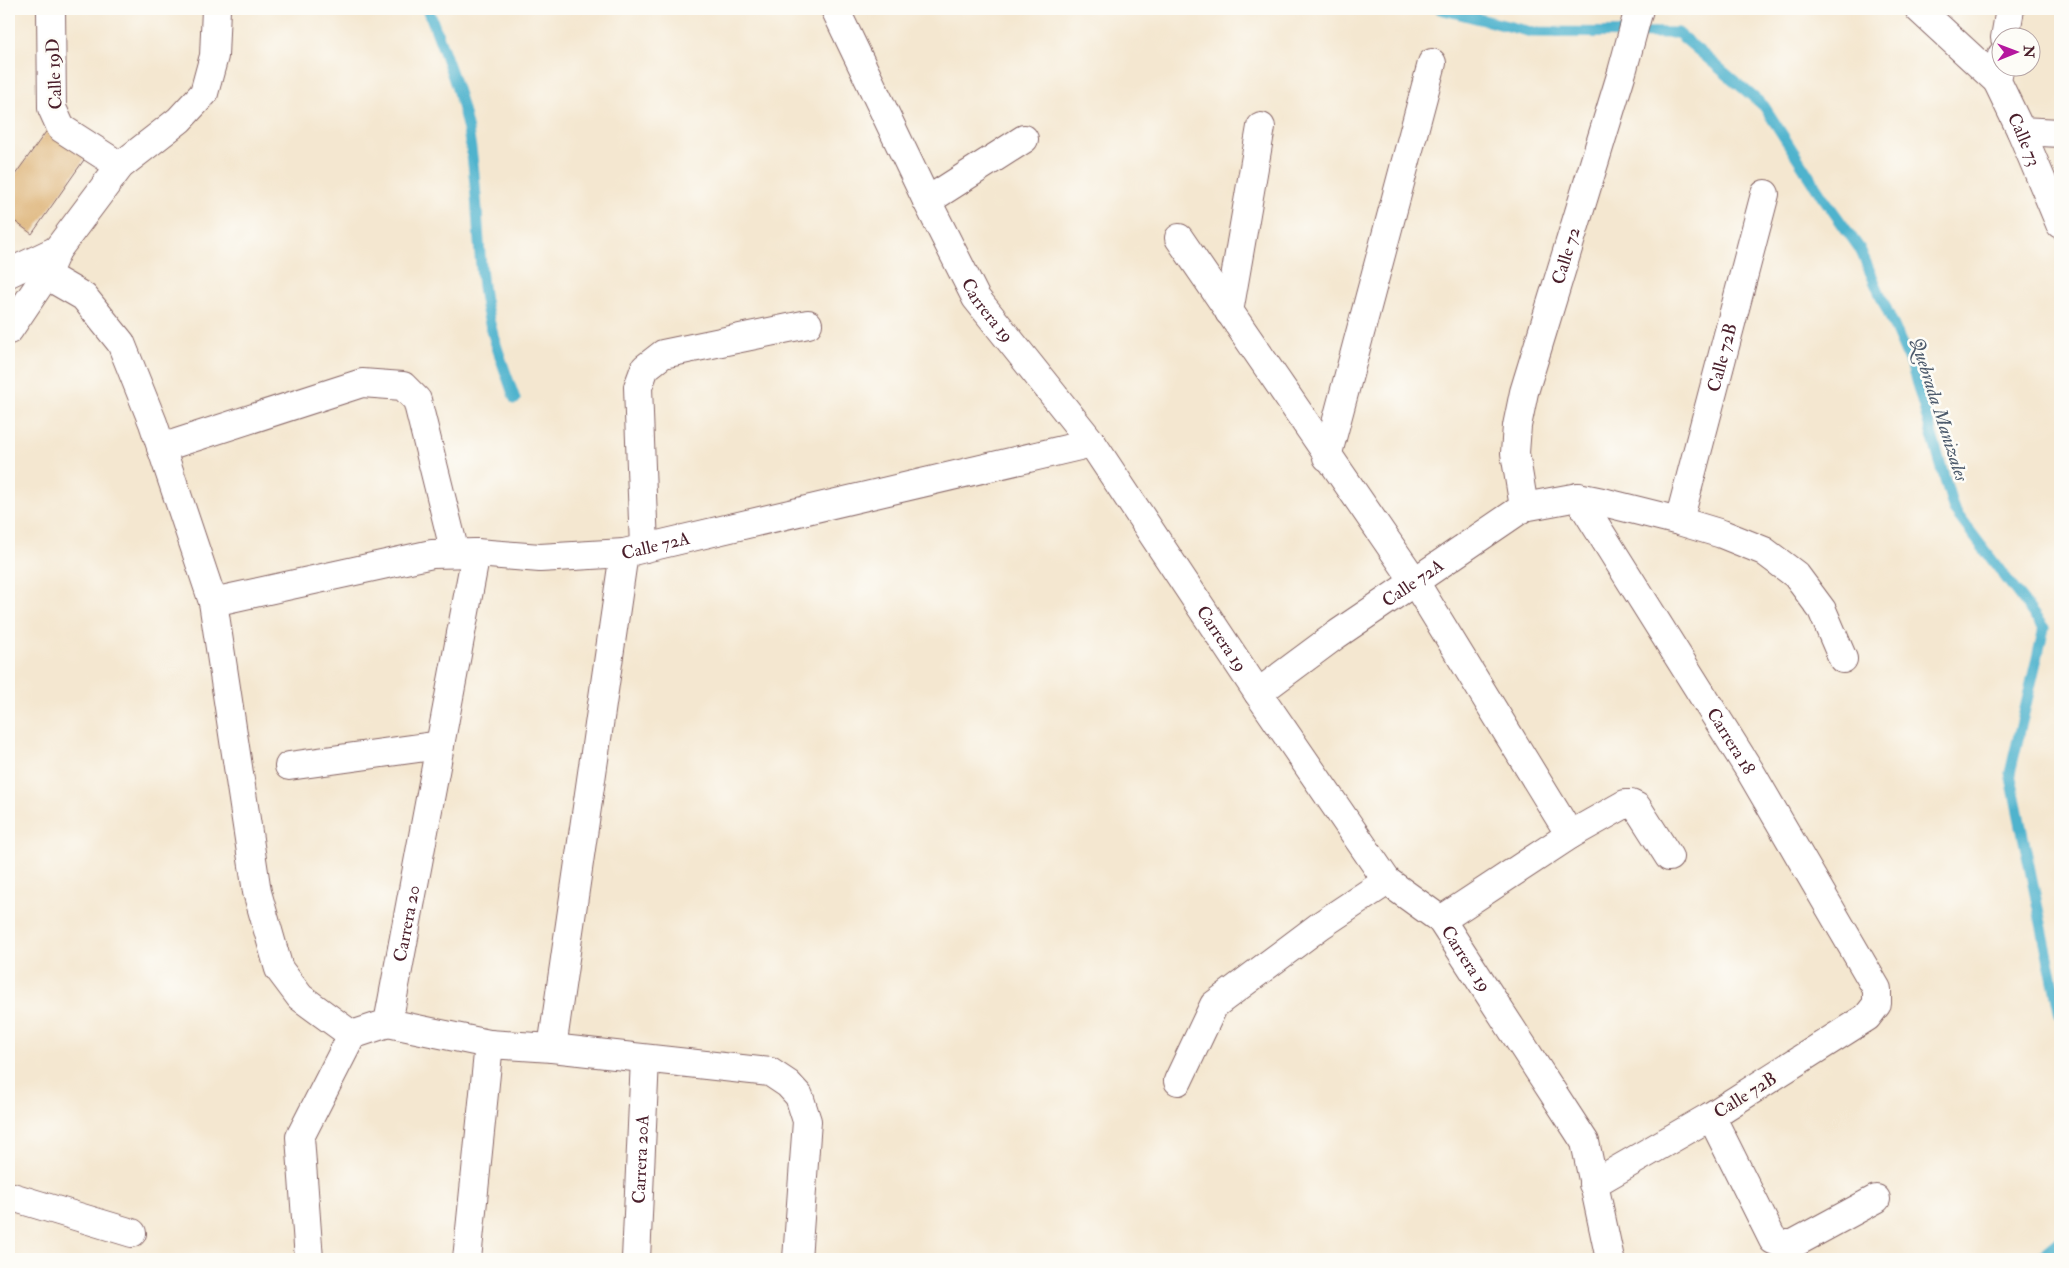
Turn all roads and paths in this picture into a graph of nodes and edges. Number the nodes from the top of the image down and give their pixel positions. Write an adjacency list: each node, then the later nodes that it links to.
1 (51, 9): 15 (street, Calle 19D)
2 (216, 9): 15 (street)
3 (1639, 9): 30 (street, Calle 72)
4 (1919, 9): 9 (street)
5 (2010, 9): 7 (street)
6 (840, 10): 17 (street, Carrera 19)
7 (2007, 28)
8 (1432, 62): 28 (street)
9 (1992, 63)
10 (2003, 78): 12 (street, Calle 73)
11 (1261, 127): 23 (street)
12 (2022, 131): 13 (street); 18 (street, Calle 73)
13 (2060, 134)
14 (1024, 139): 17 (street)
15 (120, 166): 20 (street)
16 (1764, 194): 31 (street, Calle 72B)
17 (927, 201): 26 (street, Carrera 19)
18 (2060, 224)
19 (1179, 238): 23 (street)
20 (57, 250): 21 (street); 22 (street)
21 (9, 273)
22 (46, 275): 25 (street); 27 (street)
23 (1229, 312): 28 (street)
24 (808, 324): 32 (street)
25 (9, 330)
26 (1092, 443): 32 (street, Calle 72A); 37 (street, Carrera 19)
27 (161, 448): 33 (street); 35 (street)
28 (1327, 457): 34 (street)
29 (1578, 498): 30 (street, Calle 72A); 31 (street, Calle 72A); 44 (street, Carrera 18)
30 (1524, 506): 34 (street, Calle 72A)
31 (1679, 521): 36 (street, Calle 72A)
32 (634, 551): 33 (street, Calle 72A); 48 (street)
33 (466, 553): 35 (street, Calle 72A); 38 (street, Carrera 20)
34 (1414, 582): 37 (street, Calle 72A); 40 (street)
35 (213, 602): 46 (street)
36 (1843, 659)
37 (1258, 693): 42 (street, Carrera 19)
38 (440, 746): 39 (street); 45 (street, Carrera 20)
39 (289, 766)
40 (1570, 835): 41 (street); 43 (street)
41 (1669, 857)
42 (1387, 881): 43 (street, Carrera 19); 50 (street)
43 (1441, 920): 52 (street, Carrera 19)
44 (1877, 989): 51 (street, Calle 72B)
45 (388, 1023): 46 (street); 47 (street)
46 (352, 1035): 56 (street)
47 (489, 1044): 48 (street); 57 (street)
48 (552, 1048): 49 (street)
49 (645, 1059): 58 (street, Carrera 20A); 59 (street)
50 (1178, 1081)
51 (1711, 1116): 52 (street, Calle 72B); 54 (street)
52 (1592, 1184): 60 (street, Carrera 19)
53 (9, 1196): 55 (street)
54 (1876, 1199)
55 (132, 1234)
56 (309, 1259)
57 (467, 1259)
58 (636, 1259)
59 (797, 1259)
60 (1610, 1259)

